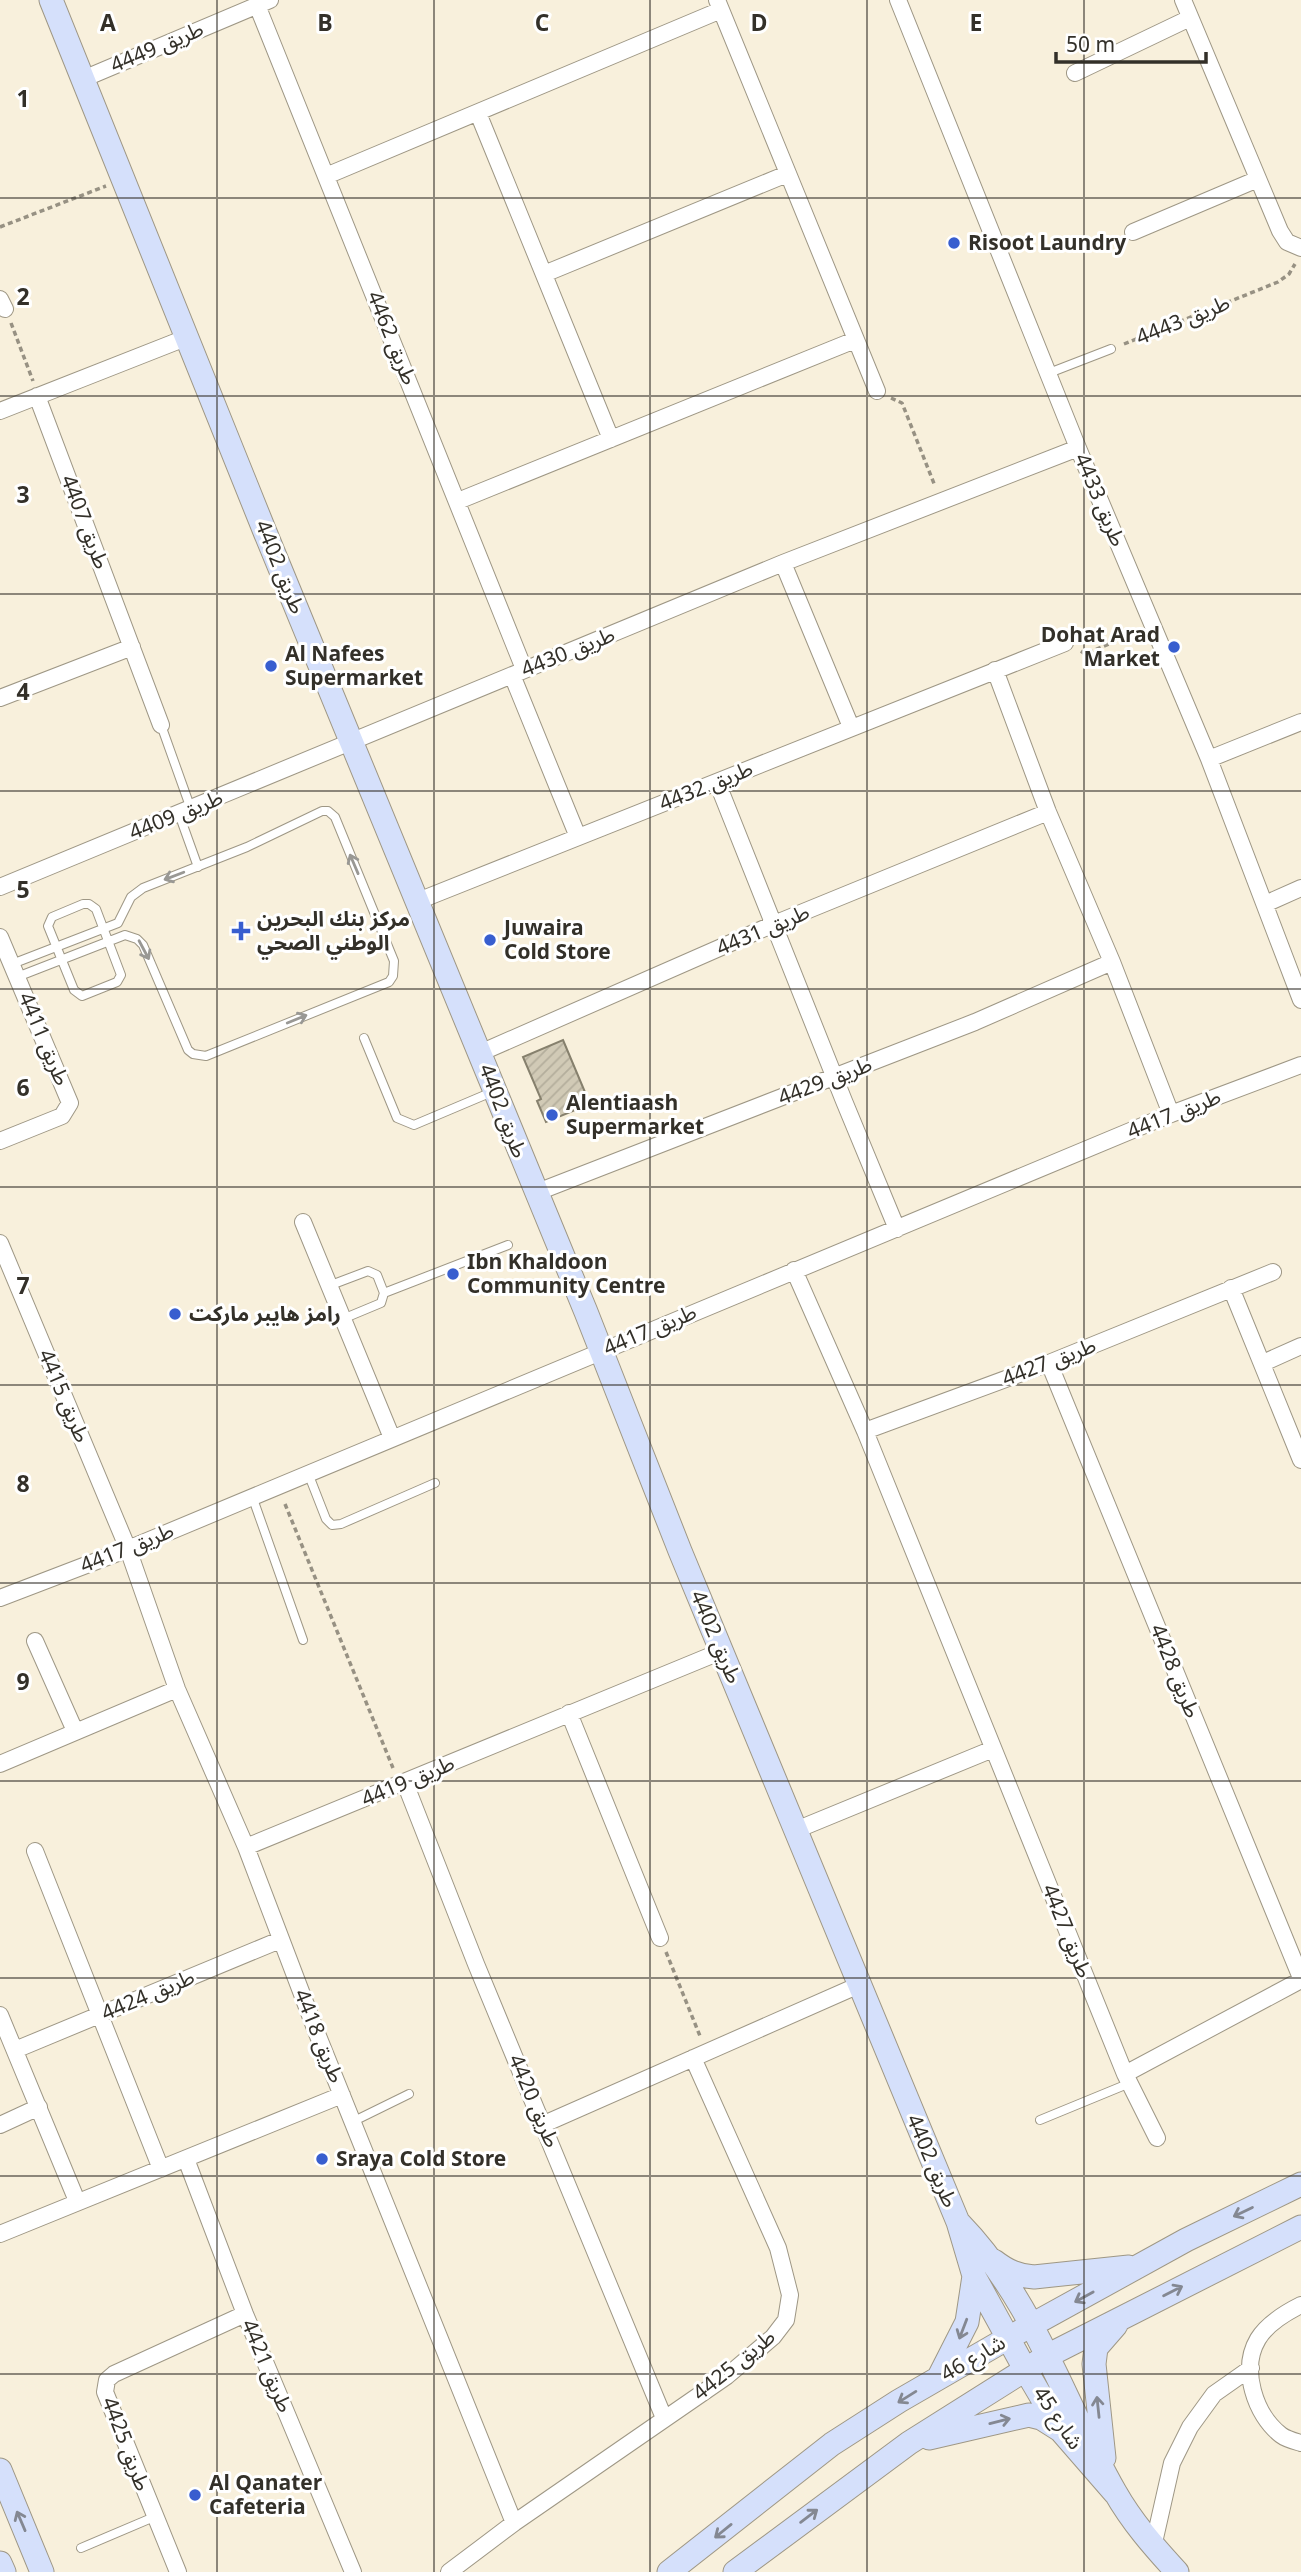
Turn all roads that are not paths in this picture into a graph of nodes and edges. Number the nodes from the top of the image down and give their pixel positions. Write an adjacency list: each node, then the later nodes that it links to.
1 (51, 0): 8 (street, طريق 4402)
2 (898, 0): 19 (street, طريق 4433)
3 (1183, 0): 6 (street)
4 (263, 3): 8 (street, طريق 4449); 11 (street, طريق 4462)
5 (719, 5): 9 (street); 10 (street)
6 (1191, 18): 7 (street); 12 (street)
7 (1075, 73)
8 (83, 79): 16 (street, طريق 4402)
9 (478, 113): 11 (street); 15 (street)
10 (787, 174): 15 (street); 17 (street)
11 (326, 176): 25 (street, طريق 4462)
12 (1258, 179): 13 (street); 14 (street)
13 (1133, 232)
14 (1299, 248)
15 (544, 274): 23 (street)
16 (188, 337): 21 (street); 35 (street, طريق 4402)
17 (855, 340): 20 (street); 23 (street)
18 (1111, 349): 19 (lane, طريق 4443)
19 (1049, 373): 24 (street, طريق 4433)
20 (877, 391)
21 (37, 396): 22 (street); 28 (street, طريق 4407)
22 (0, 411)
23 (611, 439): 25 (street)
24 (1078, 448): 26 (street, طريق 4430); 36 (street, طريق 4433)
25 (458, 501): 30 (street, طريق 4462)
26 (783, 563): 30 (street, طريق 4430); 34 (street)
27 (1065, 642): 29 (street, طريق 4432)
28 (132, 647): 31 (street); 33 (street, طريق 4407)
29 (995, 670): 34 (street, طريق 4432); 39 (street)
30 (518, 672): 35 (street, طريق 4430); 40 (street, طريق 4462)
31 (0, 698)
32 (1301, 722): 36 (street)
33 (161, 724): 38 (lane)
34 (851, 727): 37 (street, طريق 4432)
35 (353, 743): 38 (street, طريق 4409); 44 (street, طريق 4402)
36 (1209, 759): 45 (street, طريق 4433)
37 (717, 782): 40 (street, طريق 4432); 46 (street)
38 (185, 812): 41 (lane); 42 (street, طريق 4409)
39 (1048, 812): 46 (street, طريق 4431); 52 (street)
40 (578, 837): 44 (street, طريق 4432)
41 (198, 867): 47 (lane, one-way to 47); 49 (lane, one-way to 41)
42 (0, 887)
43 (1301, 888): 45 (street)
44 (418, 901): 56 (street, طريق 4402)
45 (1265, 904): 54 (street, طريق 4433)
46 (774, 924): 56 (street, طريق 4431); 58 (street)
47 (104, 928): 49 (lane); 50 (lane); 50 (lane)
48 (0, 937): 53 (street, طريق 4411)
49 (109, 942): 51 (lane); 51 (lane)
50 (56, 947): 51 (lane); 53 (lane)
51 (61, 960): 53 (lane)
52 (1112, 962): 58 (street, طريق 4429); 60 (street)
53 (14, 971): 61 (street, طريق 4411)
54 (1301, 1000)
55 (364, 1038): 59 (lane)
56 (480, 1053): 59 (street, طريق 4402)
57 (1301, 1065): 60 (street, طريق 4417)
58 (835, 1077): 62 (street, طريق 4429); 64 (street)
59 (495, 1091): 62 (street, طريق 4402)
60 (1171, 1114): 64 (street, طريق 4417)
61 (0, 1141)
62 (535, 1193): 74 (street, طريق 4402)
63 (303, 1222): 69 (street)
64 (897, 1229): 67 (street, طريق 4417)
65 (0, 1243): 83 (street, طريق 4415)
66 (508, 1245): 71 (lane)
67 (794, 1270): 74 (street, طريق 4417); 77 (street, طريق 4427)
68 (1273, 1272): 70 (street, طريق 4427)
69 (331, 1285): 71 (lane); 72 (street)
70 (1231, 1288): 75 (street, طريق 4427); 76 (street)
71 (384, 1293): 72 (lane)
72 (345, 1318): 78 (street)
73 (1301, 1346): 76 (street)
74 (601, 1351): 78 (street, طريق 4417); 87 (street, طريق 4402)
75 (1049, 1363): 77 (street, طريق 4427); 99 (street, طريق 4428)
76 (1263, 1363): 79 (street)
77 (865, 1431): 91 (street, طريق 4427)
78 (392, 1438): 80 (street, طريق 4417)
79 (1301, 1460)
80 (308, 1473): 81 (lane); 82 (street, طريق 4417)
81 (435, 1483)
82 (252, 1496): 83 (street, طريق 4417); 85 (lane)
83 (128, 1549): 84 (street, طريق 4417); 88 (street, طريق 4418)
84 (0, 1598)
85 (303, 1640)
86 (35, 1641): 90 (street)
87 (722, 1651): 89 (street, طريق 4419); 94 (street, طريق 4402)
88 (177, 1689): 90 (street); 95 (street, طريق 4418)
89 (569, 1713): 93 (street, طريق 4419); 97 (street)
90 (75, 1731): 92 (street)
91 (993, 1749): 94 (street); 105 (street, طريق 4427)
92 (0, 1764)
93 (403, 1784): 95 (street, طريق 4419); 112 (street, طريق 4420)
94 (796, 1830): 100 (street, طريق 4402)
95 (246, 1847): 98 (street, طريق 4418)
96 (35, 1851): 102 (street)
97 (660, 1938)
98 (280, 1940): 102 (street, طريق 4424); 107 (street, طريق 4418)
99 (1301, 1979): 105 (street)
100 (859, 1985): 104 (street); 118 (street, طريق 4402)
101 (0, 2015): 103 (street)
102 (99, 2015): 103 (street, طريق 4424); 115 (street)
103 (15, 2050): 108 (street)
104 (693, 2058): 112 (street); 133 (street, طريق 4425)
105 (1128, 2078): 109 (lane); 113 (street, طريق 4427)
106 (409, 2094): 110 (lane)
107 (342, 2095): 110 (street, طريق 4418); 114 (street)
108 (38, 2107): 111 (street); 117 (street)
109 (1040, 2120)
110 (352, 2122): 140 (street, طريق 4418)
111 (0, 2124)
112 (544, 2124): 133 (street, طريق 4420)
113 (1157, 2138)
114 (186, 2159): 115 (street); 126 (street, طريق 4421)
115 (161, 2169): 117 (street)
116 (1301, 2184): 122 (street, شارع 46, one-way to 122)
117 (77, 2201): 120 (street)
118 (958, 2222): 121 (street, طريق 4402); 123 (street, طريق 4402)
119 (1301, 2227): 125 (street, شارع 46, one-way to 119)
120 (0, 2234)
121 (994, 2261): 122 (street); 127 (street, طريق 4402)
122 (1142, 2265): 127 (street, شارع 46, one-way to 127)
123 (974, 2276): 128 (street, طريق 4402); 132 (street, one-way to 132)
124 (1301, 2305): 130 (street)
125 (1131, 2311): 129 (street, شارع 46); 138 (street, one-way to 125)
126 (245, 2314): 139 (street, طريق 4425); 147 (street, طريق 4421)
127 (1031, 2326): 128 (street, شارع 46); 129 (street, شارع 45)
128 (1008, 2338): 131 (street, شارع 45); 132 (street, شارع 46)
129 (1046, 2356): 131 (street, شارع 46); 138 (street, شارع 45)
130 (1251, 2368): 136 (street); 141 (street)
131 (1025, 2369): 134 (street, شارع 45); 135 (street, شارع 46)
132 (939, 2376): 149 (street, شارع 46, one-way to 149)
133 (664, 2418): 140 (street, طريق 4425)
134 (1062, 2432): 135 (street, one-way to 134); 138 (street, شارع 45)
135 (909, 2443): 150 (street, شارع 46, one-way to 135)
136 (1301, 2443)
137 (0, 2470): 145 (street, one-way to 137)
138 (1110, 2484): 141 (street, شارع 45)
139 (154, 2517): 142 (lane); 146 (street, طريق 4425)
140 (514, 2522): 148 (street, طريق 4425)
141 (1153, 2547): 151 (street, شارع 45)
142 (81, 2548)
143 (0, 2563): 144 (street)
144 (4, 2572)
145 (42, 2572)
146 (178, 2572)
147 (353, 2572)
148 (449, 2572)
149 (669, 2572)
150 (735, 2572)
151 (1177, 2572)

